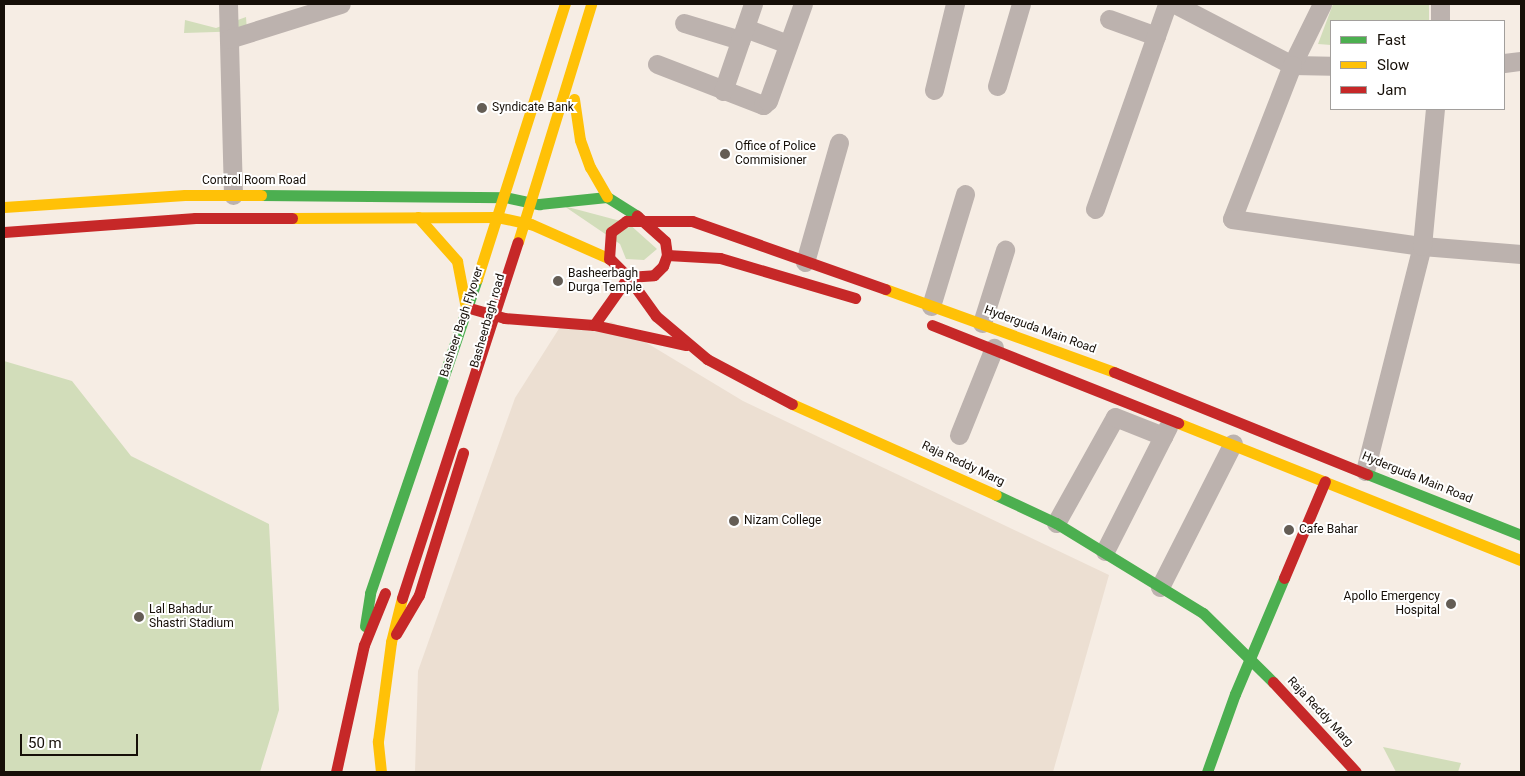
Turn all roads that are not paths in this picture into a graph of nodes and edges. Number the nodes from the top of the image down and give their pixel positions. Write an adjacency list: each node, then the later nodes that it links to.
1 (228, 4): 20 (street)
2 (341, 4): 20 (street)
3 (565, 4): 35 (main road, Basheerbagh road)
4 (576, 4): 47 (main road)
5 (591, 4): 77 (main road, bridge)
6 (603, 4): 30 (main road, Basheerbagh road)
7 (753, 4): 18 (street)
8 (803, 4): 21 (street)
9 (954, 4): 28 (street)
10 (1021, 4): 27 (street)
11 (1167, 4): 19 (street)
12 (1175, 4): 25 (street)
13 (1322, 4): 25 (street)
14 (1440, 4): 16 (street)
15 (1110, 19): 19 (street)
16 (1440, 20)
17 (684, 23): 18 (street)
18 (743, 34): 21 (street); 29 (street)
19 (1156, 36): 39 (street)
20 (229, 39): 34 (street)
21 (788, 44): 29 (street)
22 (1521, 61): 23 (street)
23 (1505, 63)
24 (658, 64): 29 (street)
25 (1292, 65): 26 (street); 45 (street)
26 (1330, 66)
27 (997, 86)
28 (934, 90)
29 (723, 91)
30 (574, 99): 36 (main road); 37 (main road, Basheerbagh road)
31 (1435, 110): 45 (street)
32 (839, 143): 51 (street)
33 (965, 194): 56 (street)
34 (233, 195): 35 (main road, Control Room Road); 38 (main road, Control Room Road)
35 (505, 197): 37 (main road, Control Room Road); 41 (main road, Basheerbagh road)
36 (607, 197): 37 (main road); 42 (main road)
37 (540, 204): 43 (main road, Basheerbagh road)
38 (4, 207)
39 (1095, 209)
40 (418, 217): 41 (main road, Raja Reddy Marg); 44 (main road); 55 (main road)
41 (497, 217): 43 (main road, Raja Reddy Marg); 55 (main road, Basheerbagh road)
42 (643, 219): 49 (main road); 50 (main road); 51 (main road, Hyderguda Main Road)
43 (531, 224): 50 (main road, Raja Reddy Marg); 57 (main road, Basheerbagh road)
44 (4, 232)
45 (1422, 246): 48 (street); 69 (street)
46 (1005, 250): 58 (street)
47 (499, 251)
48 (1521, 254)
49 (667, 255): 52 (main road); 54 (main road)
50 (609, 258): 52 (main road, Raja Reddy Marg)
51 (805, 262): 56 (main road, Hyderguda Main Road)
52 (628, 277): 60 (main road); 61 (main road, Raja Reddy Marg)
53 (484, 298): 59 (main road, Basheer Bagh Flyover)
54 (869, 303)
55 (465, 307): 57 (main road); 78 (main road, Basheerbagh road)
56 (926, 314): 58 (main road, Hyderguda Main Road); 62 (main road, Hyderguda Main Road)
57 (504, 318): 60 (main road); 63 (main road, Basheerbagh road)
58 (982, 323): 69 (main road, Hyderguda Main Road)
59 (475, 325)
60 (594, 325): 61 (main road)
61 (687, 345): 71 (main road, Raja Reddy Marg)
62 (994, 348): 64 (main road, Hyderguda Main Road); 65 (street)
63 (474, 419)
64 (1172, 419): 66 (street); 68 (main road, Hyderguda Main Road)
65 (959, 435)
66 (1163, 436): 71 (street); 73 (street)
67 (468, 438): 77 (main road)
68 (1234, 443): 70 (main road, Hyderguda Main Road); 75 (street)
69 (1365, 471): 72 (main road, Hyderguda Main Road)
70 (1325, 480): 74 (main road, Hyderguda Main Road); 79 (main road)
71 (1056, 523): 73 (main road, Raja Reddy Marg)
72 (1521, 535)
73 (1105, 551): 75 (main road, Raja Reddy Marg)
74 (1521, 560)
75 (1160, 587): 79 (main road, Raja Reddy Marg)
76 (387, 588): 78 (main road)
77 (391, 642): 81 (main road)
78 (364, 645): 80 (main road)
79 (1250, 662): 82 (main road); 83 (main road, Raja Reddy Marg)
80 (336, 772)
81 (381, 772)
82 (1207, 772)
83 (1356, 772)

